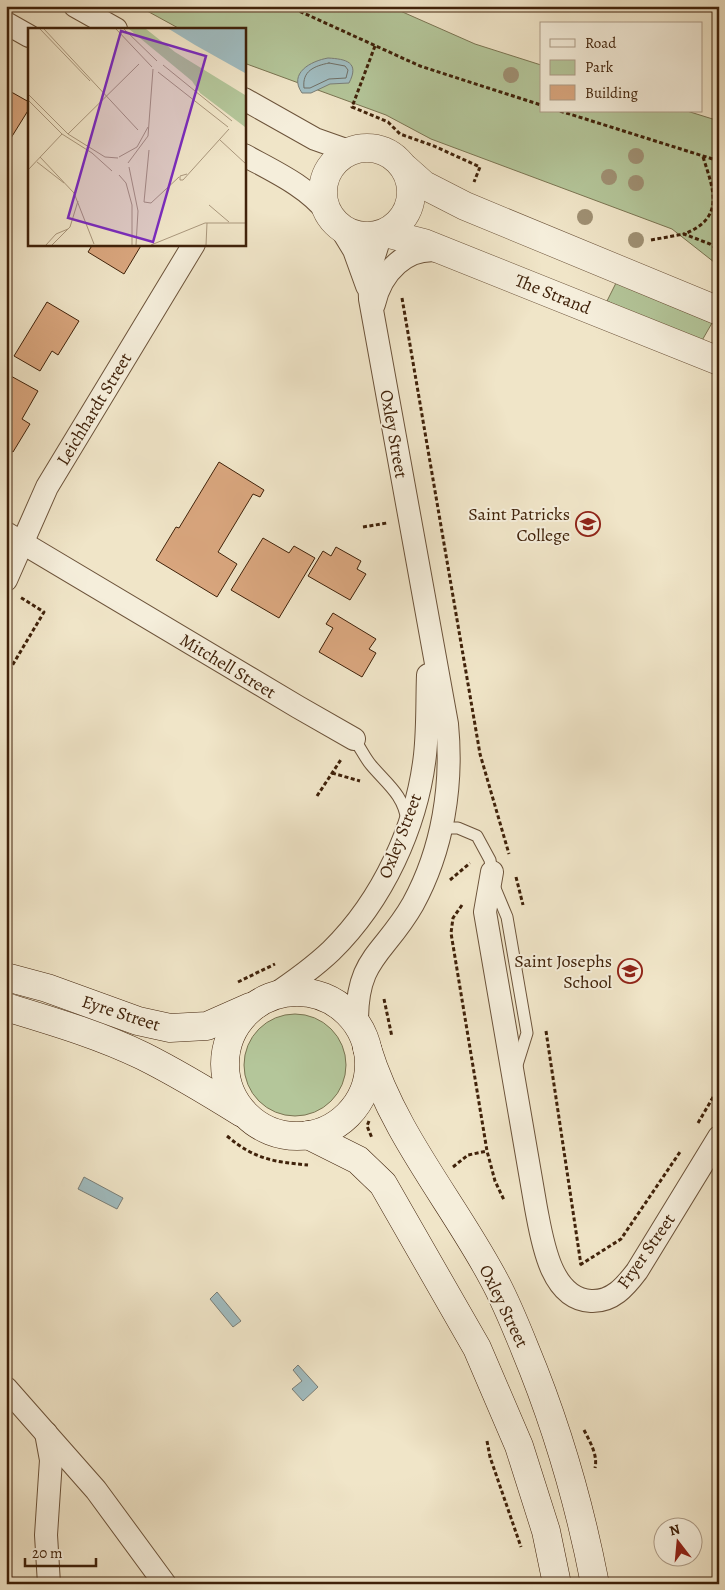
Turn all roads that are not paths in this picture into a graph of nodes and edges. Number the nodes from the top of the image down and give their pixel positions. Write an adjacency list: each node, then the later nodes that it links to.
1 (75, 6): 3 (street)
2 (6, 23): 4 (street)
3 (114, 28)
4 (28, 35)
5 (245, 100): 6 (street)
6 (350, 151): 8 (main road); 9 (main road)
7 (245, 156): 9 (street)
8 (406, 169): 10 (main road); 14 (main road)
9 (334, 220): 10 (main road); 13 (street, Oxley Street)
10 (383, 233): 12 (main road, The Strand); 13 (street, Oxley Street)
11 (193, 245): 16 (street, Leichhardt Street)
12 (449, 253): 13 (street); 15 (main road, The Strand)
13 (371, 304): 18 (street, Oxley Street)
14 (719, 311)
15 (719, 361)
16 (15, 538): 17 (street, Leichhardt Street); 19 (street, Mitchell Street)
17 (10, 587)
18 (429, 629): 20 (street, Oxley Street); 21 (street, Oxley Street)
19 (354, 739): 21 (lane, Mitchell Street)
20 (441, 828): 22 (street); 23 (lane); 27 (street, Oxley Street)
21 (405, 835): 22 (street, Oxley Street)
22 (394, 861): 25 (street, Oxley Street)
23 (492, 872): 28 (street); 28 (lane)
24 (6, 977): 25 (main road, Eyre Street)
25 (267, 999): 27 (main road); 29 (main road)
26 (6, 1007): 29 (main road, Eyre Street)
27 (362, 1036): 30 (main road); 37 (main road, Oxley Street)
28 (513, 1076): 31 (street, Fryer Street)
29 (248, 1117): 30 (main road)
30 (308, 1135): 36 (main road)
31 (719, 1137)
32 (6, 1388): 33 (street)
33 (43, 1428): 34 (street); 35 (street)
34 (49, 1584)
35 (166, 1584)
36 (557, 1584)
37 (595, 1584)

